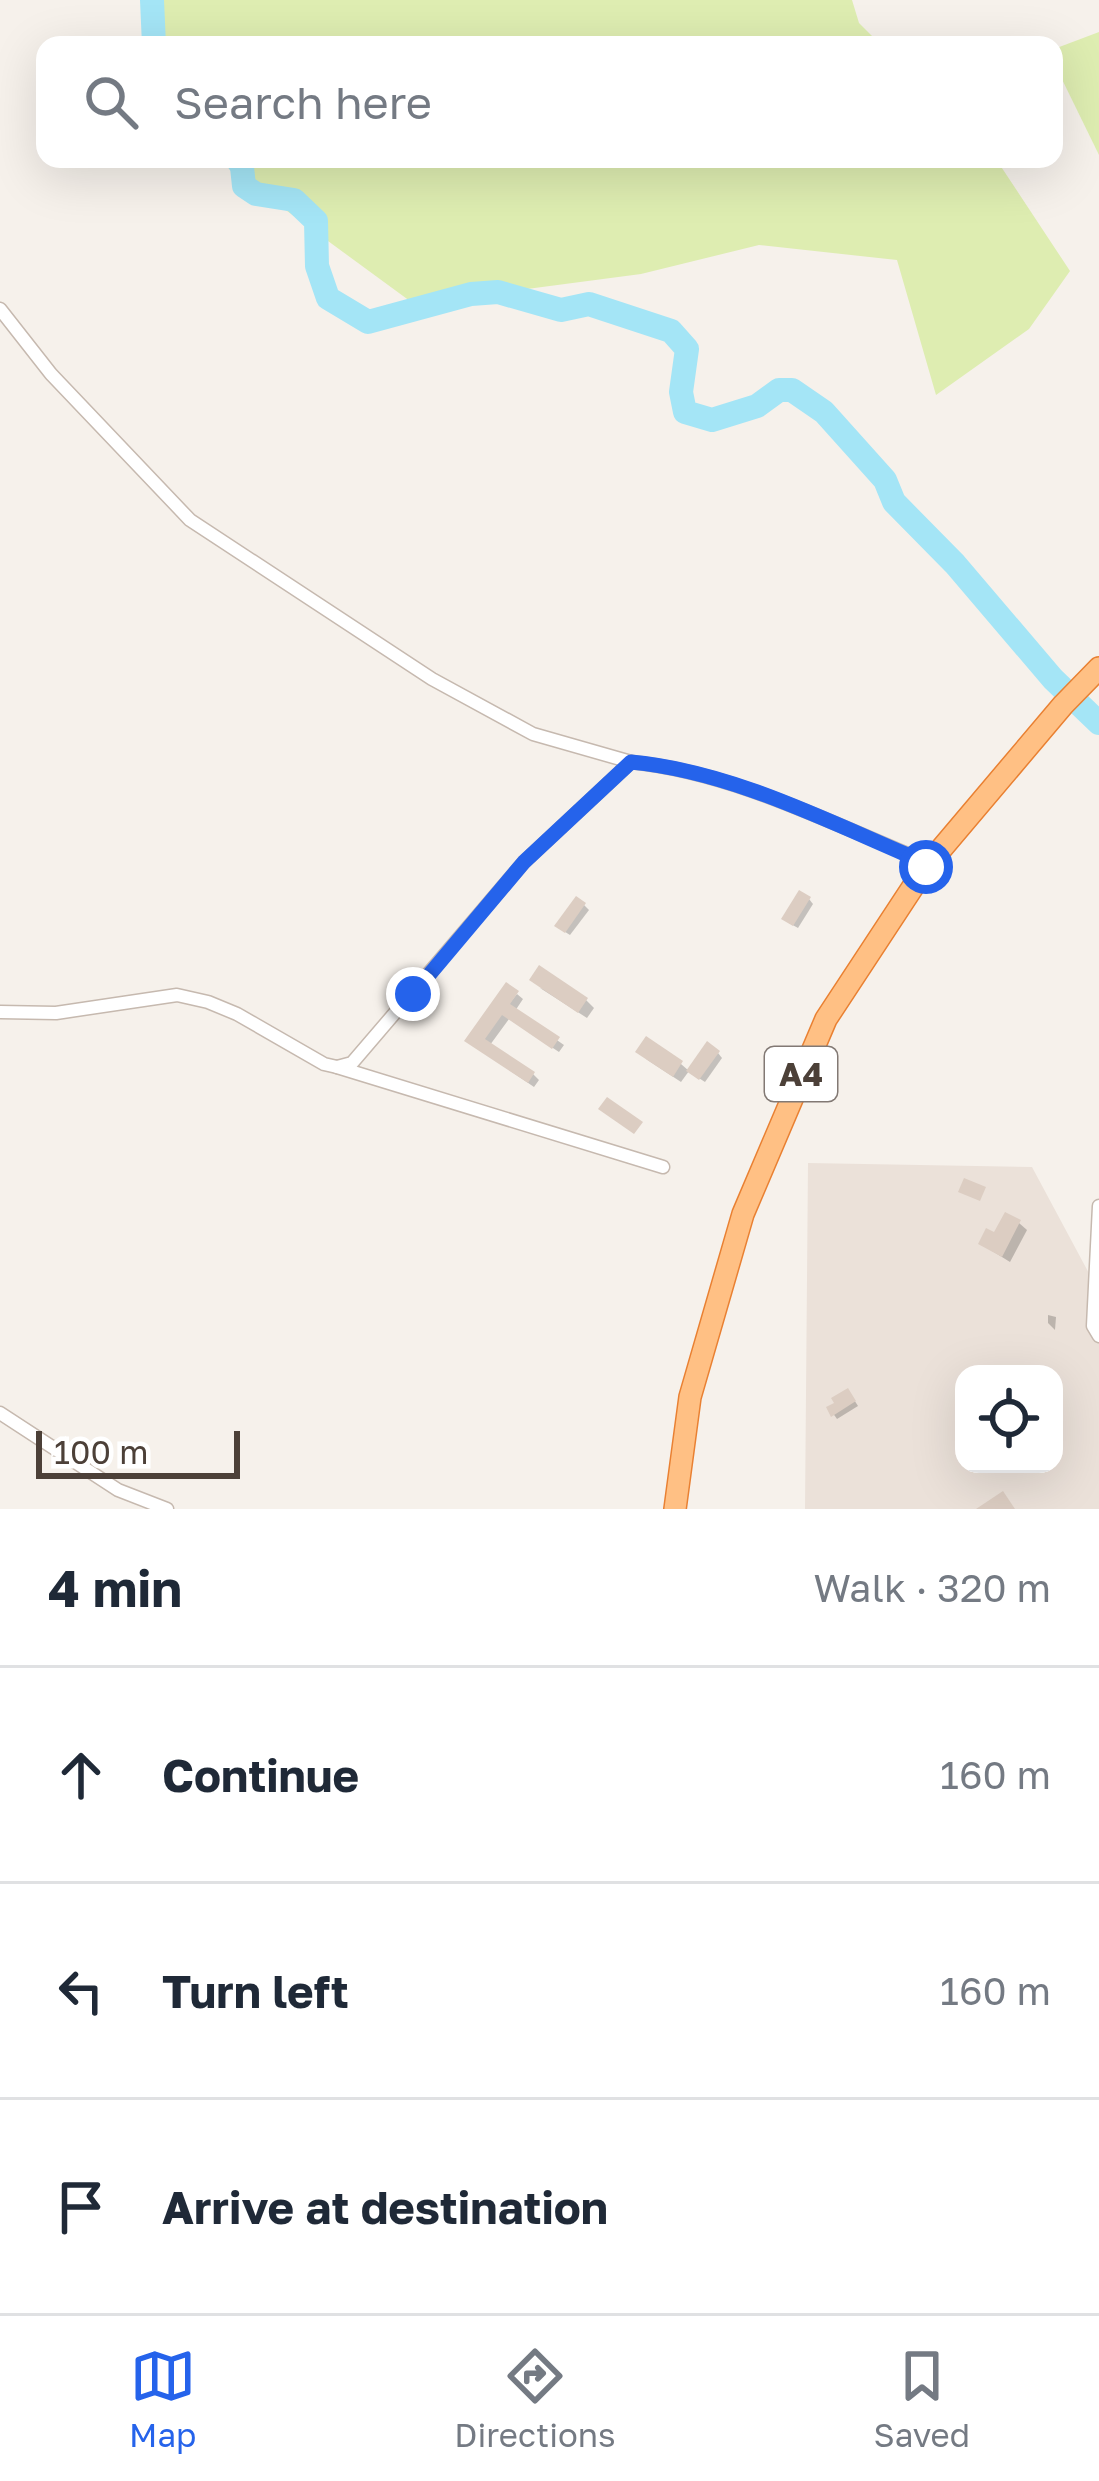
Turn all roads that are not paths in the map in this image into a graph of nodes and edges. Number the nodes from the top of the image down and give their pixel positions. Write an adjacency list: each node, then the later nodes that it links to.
1 (0, 310): 3 (street)
2 (1099, 668): 4 (highway, A4)
3 (631, 762): 4 (street); 6 (street)
4 (926, 867): 12 (highway, A4)
5 (0, 1012): 6 (street)
6 (337, 1067): 7 (street)
7 (663, 1166)
8 (1099, 1206): 9 (street)
9 (1099, 1336)
10 (0, 1413): 11 (street)
11 (167, 1509)
12 (676, 1509)

